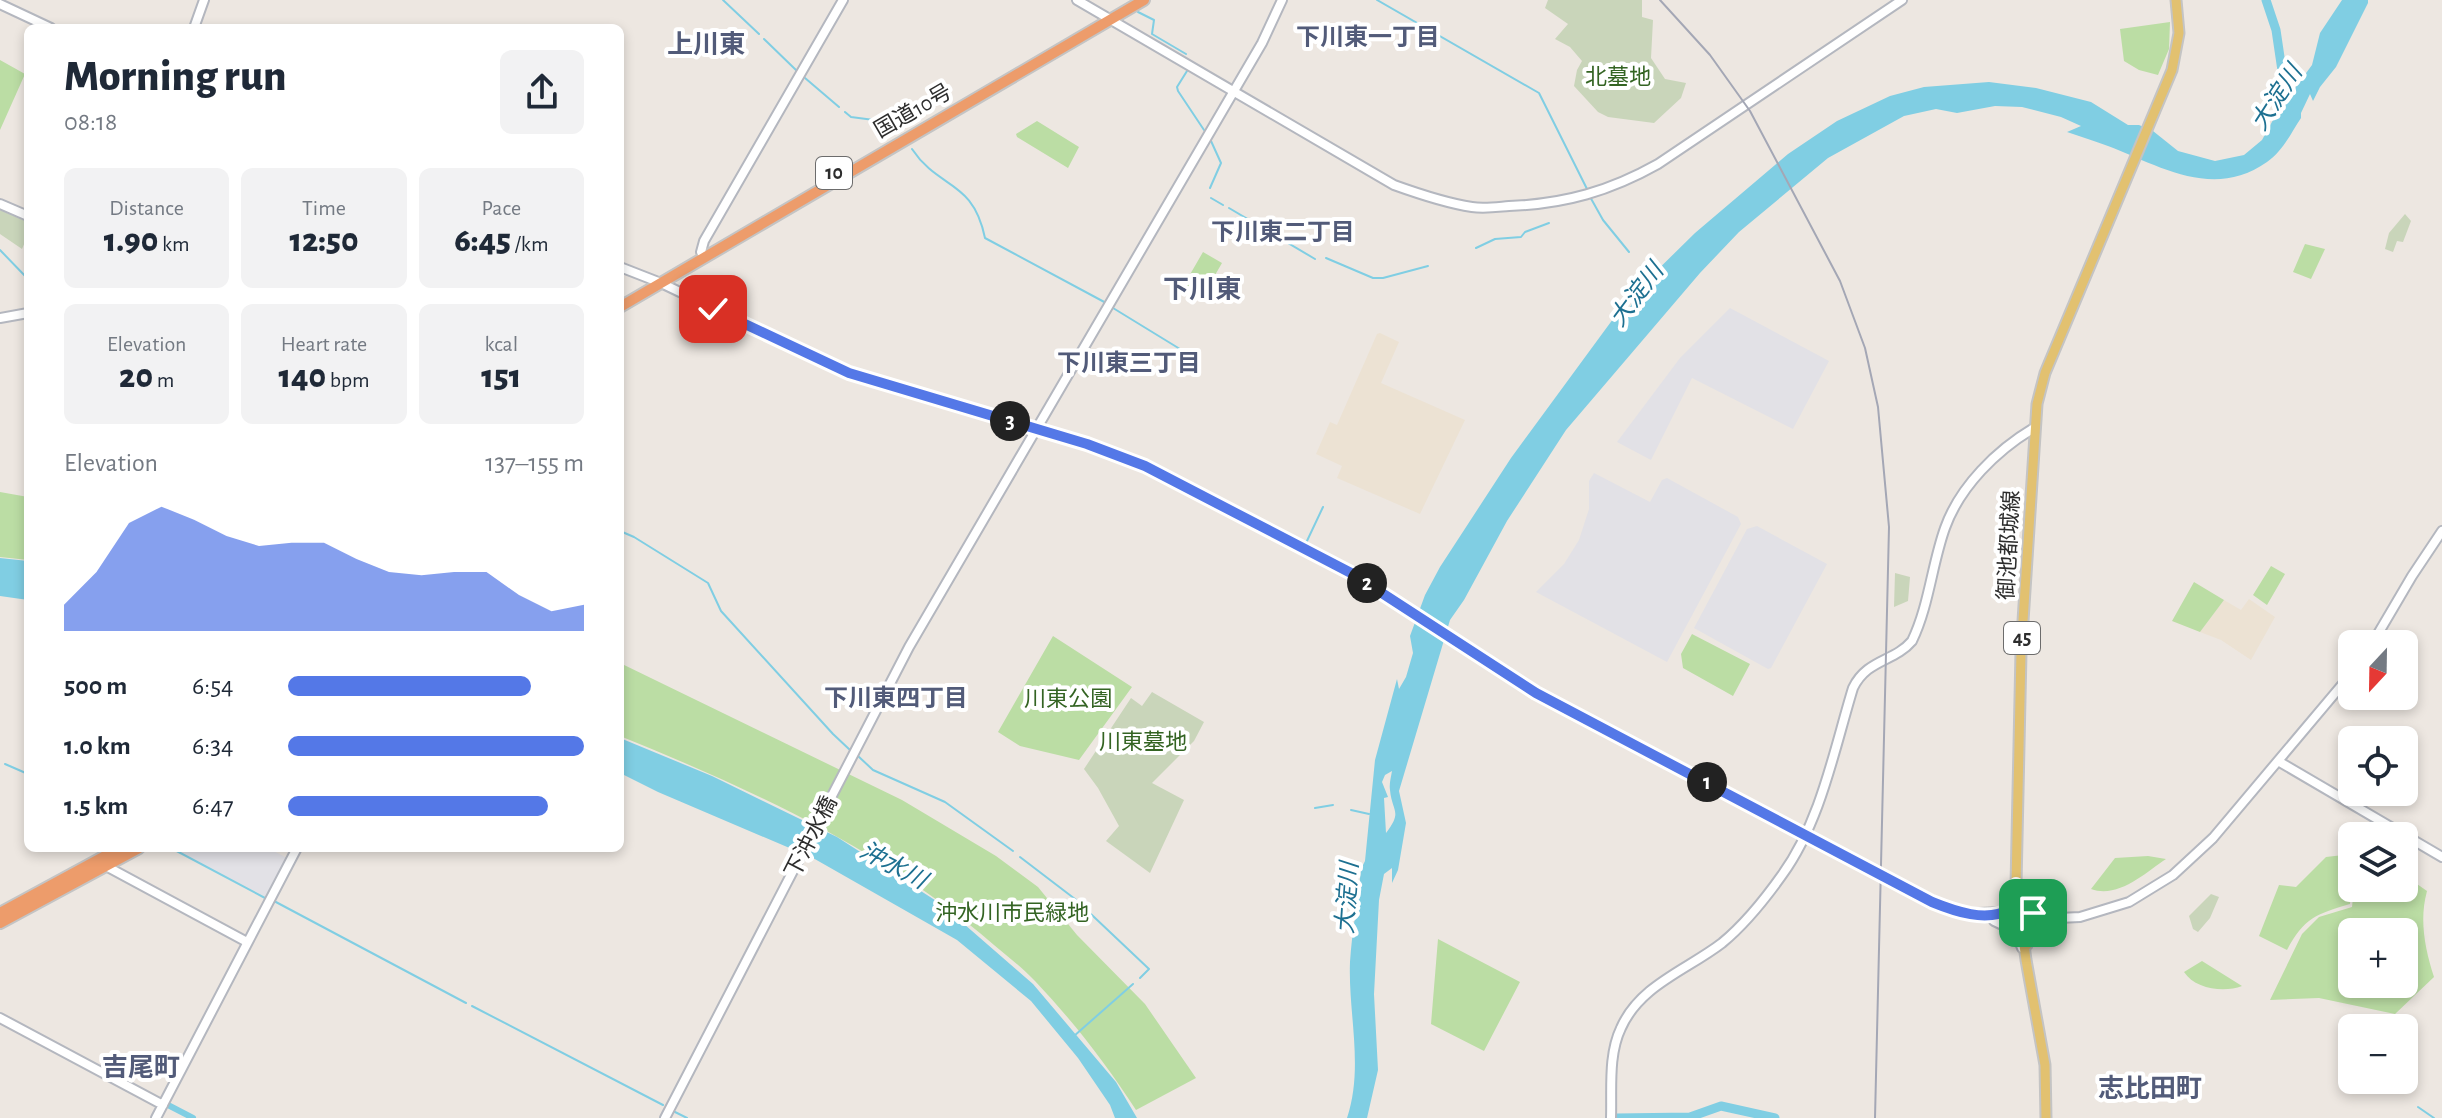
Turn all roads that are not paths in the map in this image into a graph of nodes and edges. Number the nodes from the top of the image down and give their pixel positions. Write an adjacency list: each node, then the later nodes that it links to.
1 (204, 0): 13 (street)
2 (843, 0): 17 (street)
3 (1077, 0): 11 (street)
4 (1131, 0): 11 (highway, 国道10号 / 10)
5 (1144, 0): 11 (highway, 国道10号 / 10)
6 (1282, 0): 14 (street, 下沖水橋)
7 (1902, 0): 9 (street)
8 (2176, 0): 24 (main road, 御池都城線 / 45)
9 (1890, 3): 14 (street)
10 (0, 4): 12 (street)
11 (1107, 17): 14 (street); 17 (highway, 国道10号 / 10)
12 (42, 24)
13 (195, 24)
14 (1233, 91): 25 (street, 下沖水橋)
15 (0, 204): 16 (street)
16 (24, 214)
17 (703, 255): 19 (highway, 国道10号 / 10)
18 (624, 269): 19 (street)
19 (657, 282): 20 (highway, 国道10号 / 10); 21 (highway, 国道10号 / 10); 25 (street)
20 (624, 297)
21 (624, 304)
22 (24, 314): 23 (street)
23 (0, 318)
24 (2034, 428): 30 (street); 36 (main road, 御池都城線 / 45)
25 (1036, 429): 30 (street); 47 (street, 下沖水橋)
26 (2442, 531): 27 (street)
27 (2380, 630)
28 (2338, 690): 29 (street)
29 (2278, 761): 34 (street); 39 (street)
30 (1807, 835): 38 (street, bridge); 48 (street)
31 (115, 852): 35 (highway)
32 (129, 852): 35 (highway)
33 (295, 852): 42 (street)
34 (2442, 857)
35 (101, 863): 37 (highway); 41 (highway); 42 (street)
36 (2016, 885): 38 (main road); 39 (street); 40 (main road, 御池都城線 / 45)
37 (0, 913)
38 (1970, 914): 40 (street); 43 (street)
39 (2057, 919): 40 (street); 43 (main road)
40 (2019, 920): 43 (main road, 御池都城線 / 45)
41 (0, 923)
42 (247, 942): 45 (street)
43 (2026, 960): 49 (main road, 御池都城線 / 45)
44 (0, 1018): 45 (street)
45 (163, 1105): 46 (street)
46 (156, 1118)
47 (665, 1118)
48 (1611, 1118)
49 (2046, 1118)

